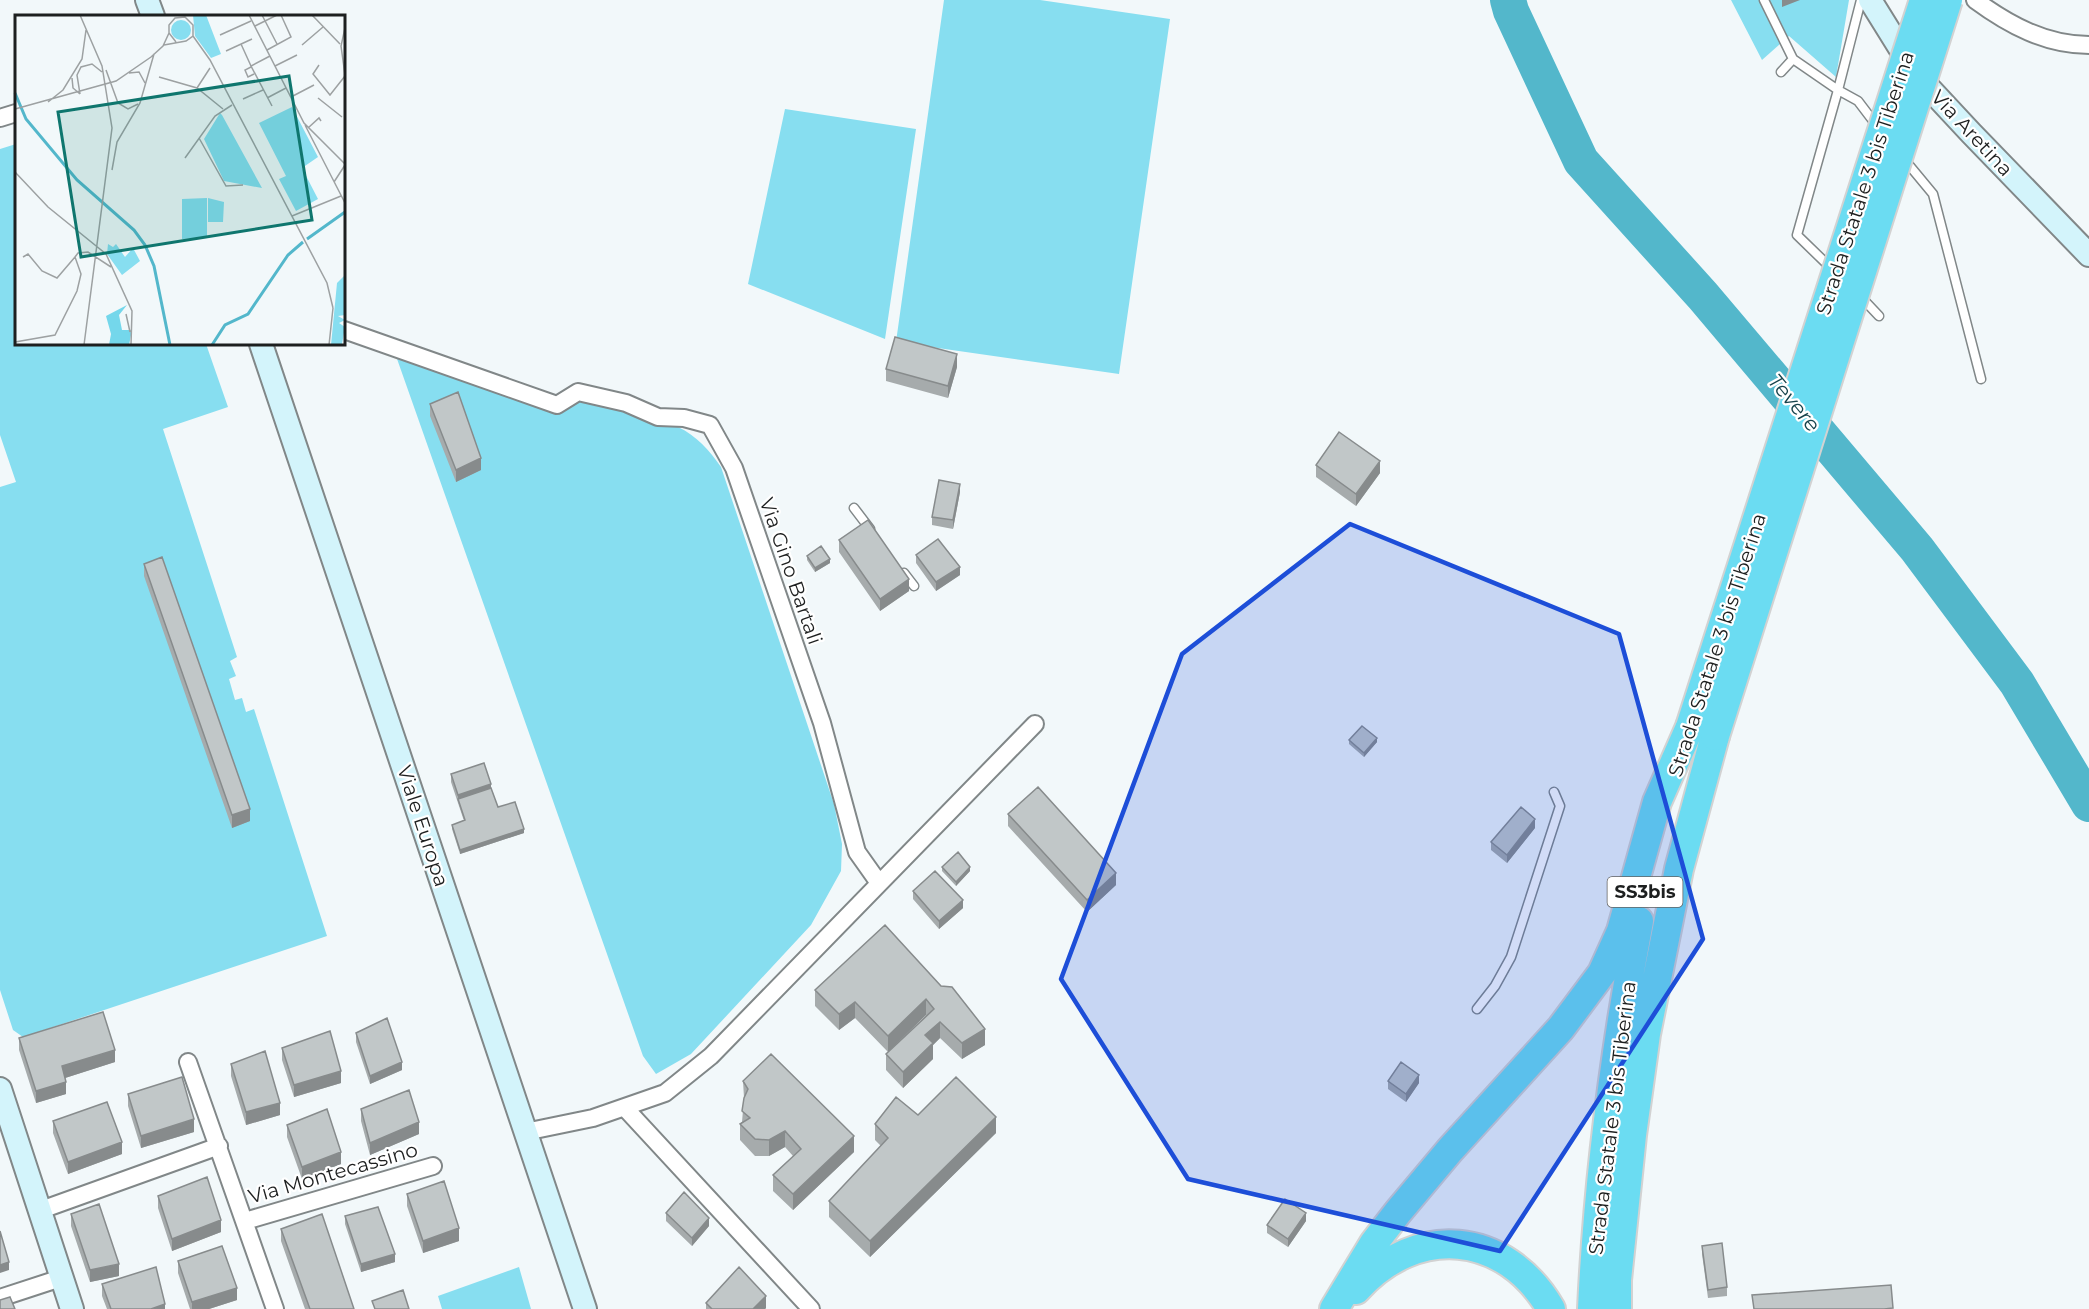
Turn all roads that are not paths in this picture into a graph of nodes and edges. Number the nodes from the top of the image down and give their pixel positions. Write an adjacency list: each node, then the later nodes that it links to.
1 (147, 0): 8 (main road)
2 (1764, 0): 10 (lane)
3 (1861, 0): 12 (lane)
4 (1870, 0): 17 (main road, Via Aretina)
5 (1924, 0): 27 (highway, Strada Statale 3 bis Tiberina / SS3bis, bridge)
6 (1948, 0): 27 (highway, Strada Statale 3 bis Tiberina / SS3bis, bridge)
7 (1975, 0): 9 (street)
8 (153, 15)
9 (2089, 45)
10 (1793, 59): 11 (lane); 12 (lane)
11 (1781, 72)
12 (1838, 90): 15 (lane); 18 (lane)
13 (15, 113): 14 (street)
14 (0, 118)
15 (1888, 138)
16 (1895, 148): 21 (lane)
17 (2089, 255)
18 (1880, 316)
19 (345, 330): 29 (street, Via Gino Bartali)
20 (261, 345): 36 (main road, Viale Europa)
21 (1981, 379)
22 (854, 508): 23 (lane)
23 (874, 534)
24 (901, 569): 25 (lane)
25 (914, 586)
26 (1035, 724): 29 (street)
27 (1702, 732): 32 (highway, Strada Statale 3 bis Tiberina / SS3bis); 48 (highway)
28 (1554, 792): 30 (lane)
29 (879, 883): 34 (street)
30 (1477, 1010)
31 (188, 1062): 37 (street, Via Montecassino)
32 (1628, 1063): 42 (highway, Strada Statale 3 bis Tiberina / SS3bis); 50 (highway, Strada Statale 3 bis Tiberina / SS3bis)
33 (0, 1089): 35 (main road)
34 (625, 1108): 36 (street); 47 (street)
35 (5, 1118): 39 (main road)
36 (525, 1132): 46 (main road, Viale Europa)
37 (219, 1146): 39 (street); 40 (street, Via Montecassino)
38 (433, 1166): 40 (street, Via Montecassino)
39 (41, 1210): 41 (main road)
40 (245, 1221): 45 (street, Via Montecassino)
41 (61, 1278): 43 (street); 44 (main road)
42 (1617, 1280): 51 (highway, Strada Statale 3 bis Tiberina / SS3bis); 52 (highway)
43 (0, 1298)
44 (72, 1309)
45 (275, 1309)
46 (585, 1309)
47 (811, 1309)
48 (1336, 1309): 49 (highway)
49 (1551, 1309)
50 (1592, 1309)
51 (1617, 1309)
52 (1621, 1309)

